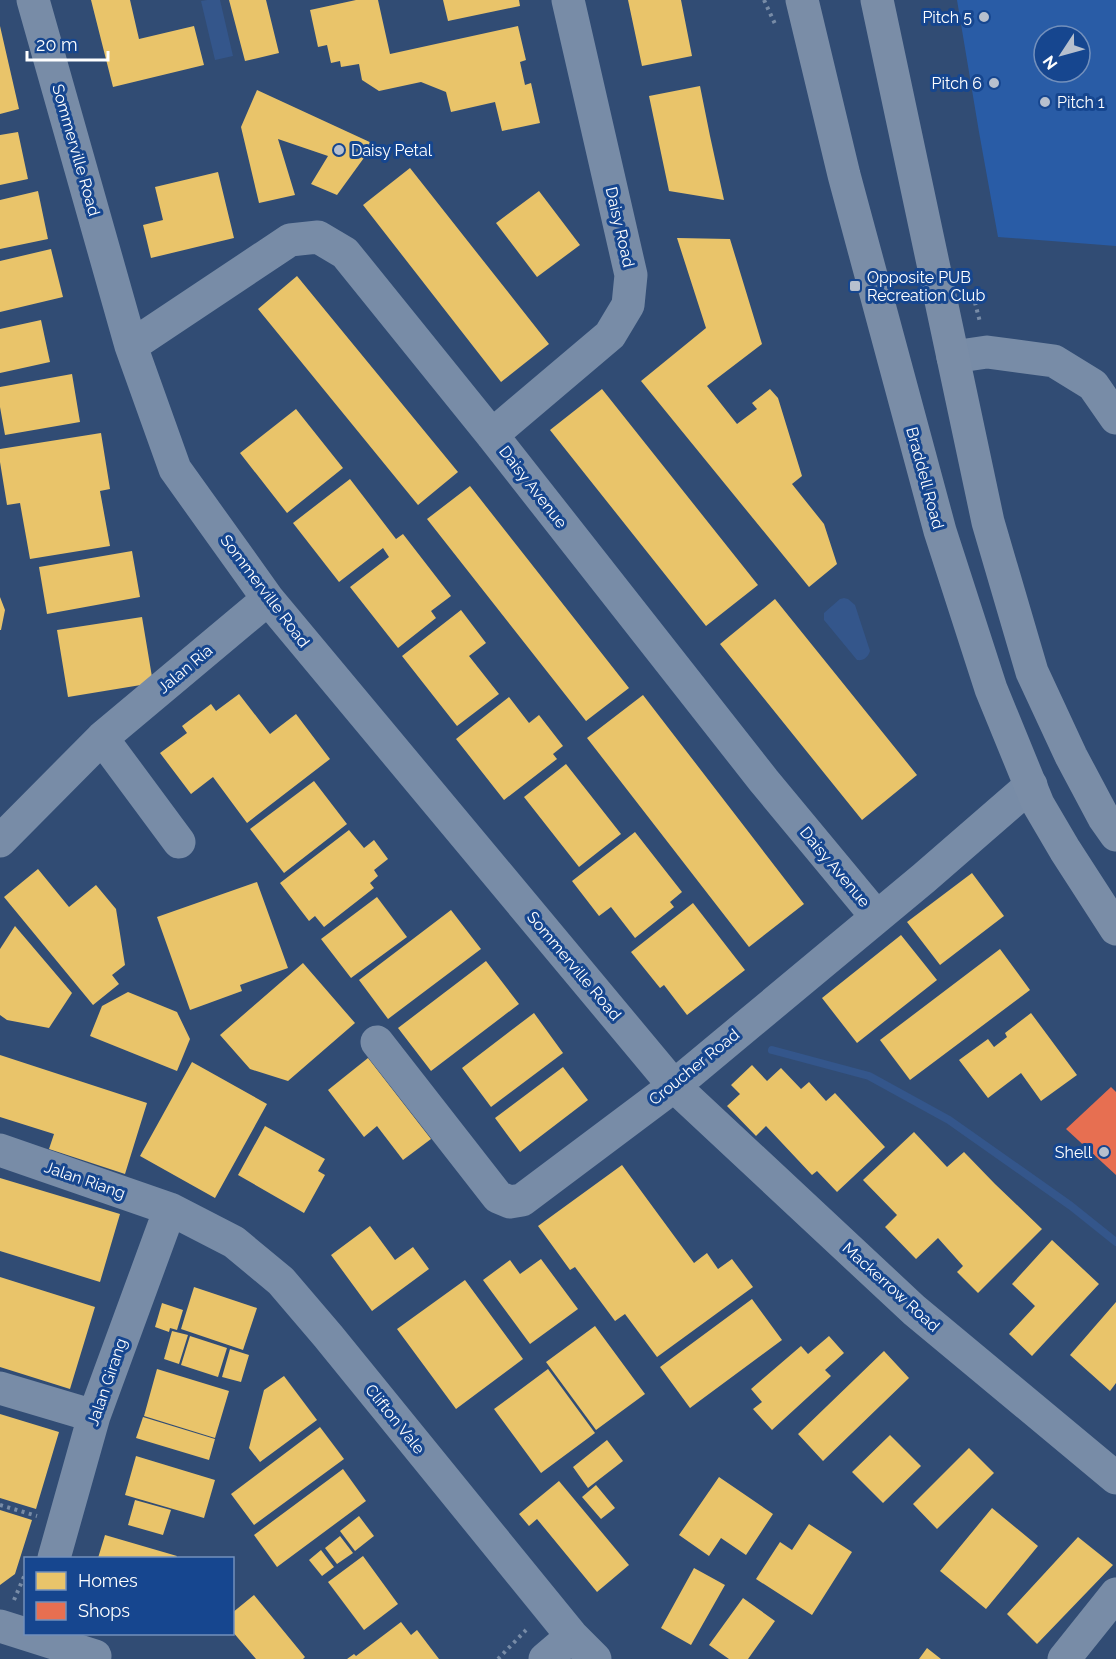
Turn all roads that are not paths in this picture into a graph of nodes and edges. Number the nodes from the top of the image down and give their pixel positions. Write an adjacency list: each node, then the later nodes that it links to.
1 (33, 0): 5 (street, Sommerville Road)
2 (568, 0): 8 (street, Daisy Road)
3 (802, 0): 11 (highway, Braddell Road)
4 (877, 0): 6 (highway)
5 (131, 346): 8 (street, Daisy Avenue); 9 (street, Sommerville Road)
6 (953, 357): 7 (street); 12 (highway)
7 (1116, 418)
8 (492, 435): 15 (street, Daisy Avenue)
9 (268, 599): 10 (street, Jalan Ria); 18 (street, Sommerville Road)
10 (102, 738): 13 (street, Jalan Ria); 14 (street)
11 (1030, 785): 15 (street, Croucher Road); 16 (highway, Braddell Road)
12 (1116, 835)
13 (0, 841)
14 (179, 842)
15 (876, 916): 18 (street, Croucher Road)
16 (1116, 929)
17 (378, 1042): 18 (street, Croucher Road)
18 (674, 1086): 23 (street, Mackerrow Road)
19 (0, 1150): 20 (street, Jalan Riang)
20 (170, 1209): 22 (street, Jalan Girang); 29 (street, Clifton Vale)
21 (0, 1388): 22 (street)
22 (94, 1416): 24 (street, Jalan Girang)
23 (1116, 1478)
24 (54, 1557)
25 (1116, 1594): 33 (street)
26 (6, 1614): 27 (street)
27 (24, 1629)
28 (32, 1635): 30 (street)
29 (572, 1636): 31 (street); 32 (street, Clifton Vale)
30 (95, 1656)
31 (545, 1659)
32 (595, 1659)
33 (1064, 1659)

